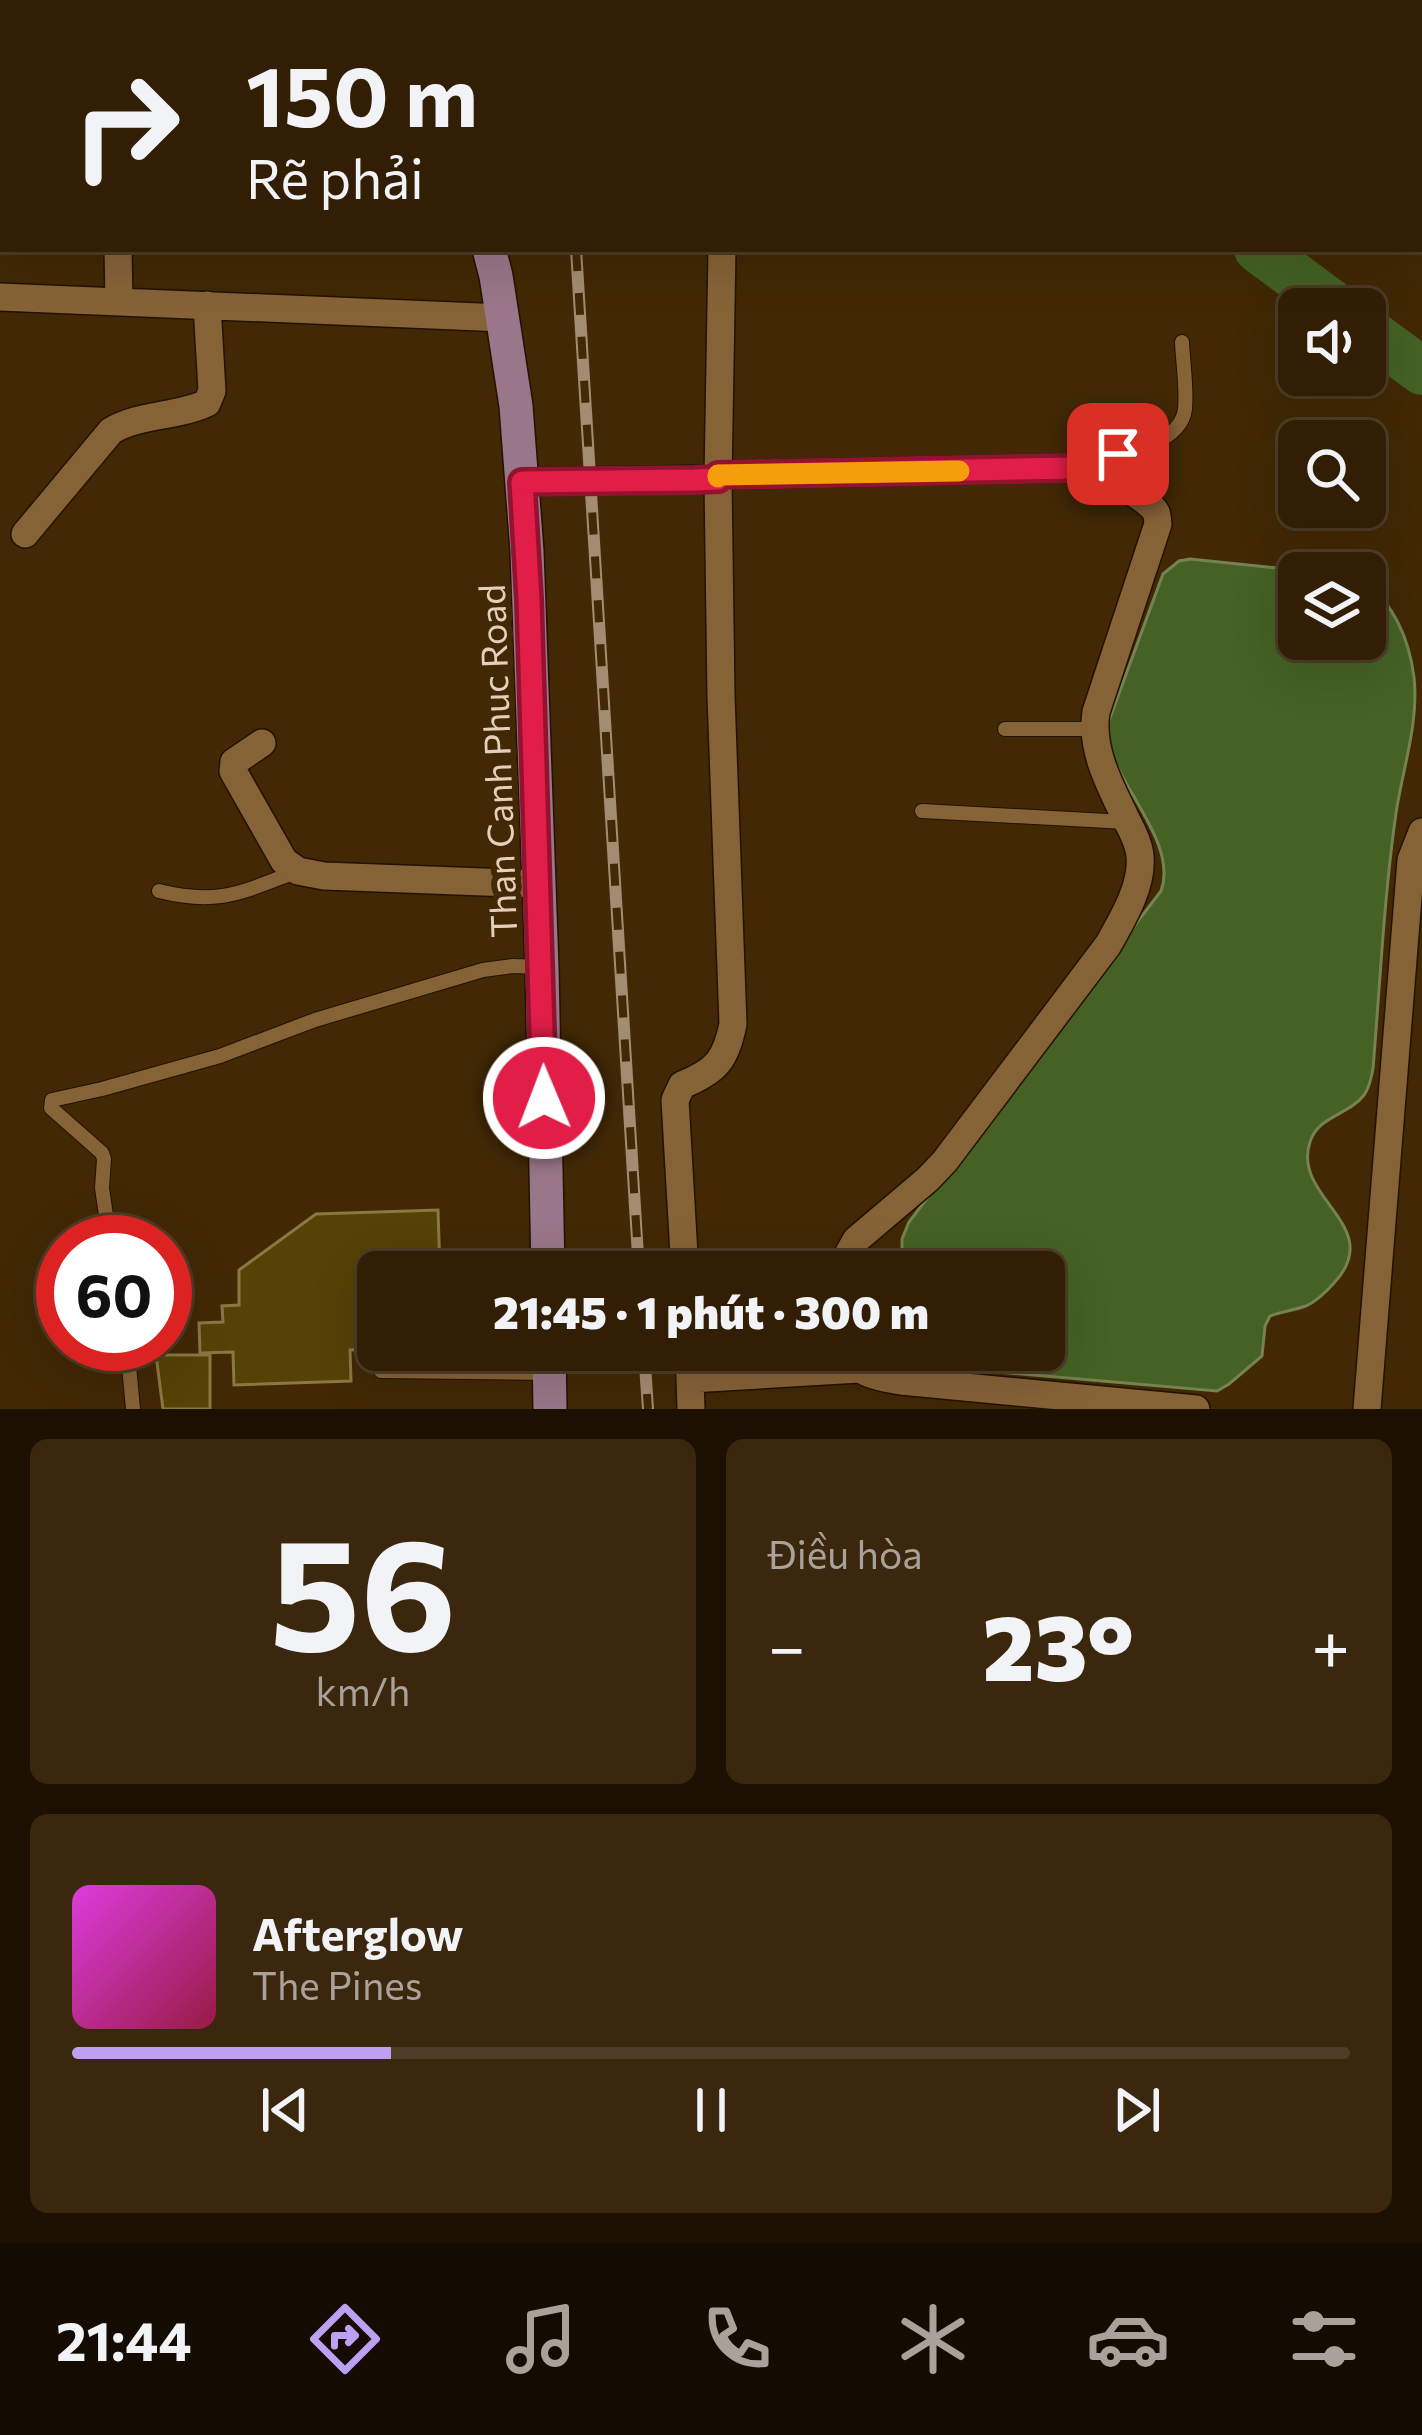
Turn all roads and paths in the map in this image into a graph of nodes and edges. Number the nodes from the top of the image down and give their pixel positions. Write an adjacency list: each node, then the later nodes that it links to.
1 (118, 252): 5 (street)
2 (490, 252): 7 (main road, Than Canh Phuc Road)
3 (722, 252): 10 (street)
4 (0, 297): 5 (street)
5 (119, 300): 6 (street)
6 (207, 304): 7 (street); 12 (street)
7 (503, 318): 11 (main road, Than Canh Phuc Road)
8 (1182, 342): 9 (lane)
9 (1072, 468): 10 (street); 14 (street)
10 (709, 478): 11 (street); 25 (street)
11 (522, 482): 20 (main road, Than Canh Phuc Road)
12 (25, 534)
13 (1005, 729): 14 (lane)
14 (1094, 729): 17 (street)
15 (262, 743): 19 (street)
16 (922, 811): 17 (lane)
17 (1128, 822): 26 (street)
18 (1422, 832): 37 (street)
19 (298, 871): 20 (street); 21 (lane)
20 (539, 884): 22 (main road, Than Canh Phuc Road)
21 (159, 890)
22 (542, 967): 23 (lane); 24 (main road, Than Canh Phuc Road)
23 (106, 1215)
24 (548, 1251)
25 (684, 1251)
26 (850, 1251)
27 (129, 1371): 33 (lane)
28 (549, 1371): 34 (main road)
29 (690, 1371): 32 (street)
30 (758, 1371): 32 (street)
31 (876, 1371): 36 (street)
32 (690, 1379): 35 (street)
33 (133, 1409)
34 (550, 1409)
35 (692, 1409)
36 (1196, 1409)
37 (1367, 1409)

